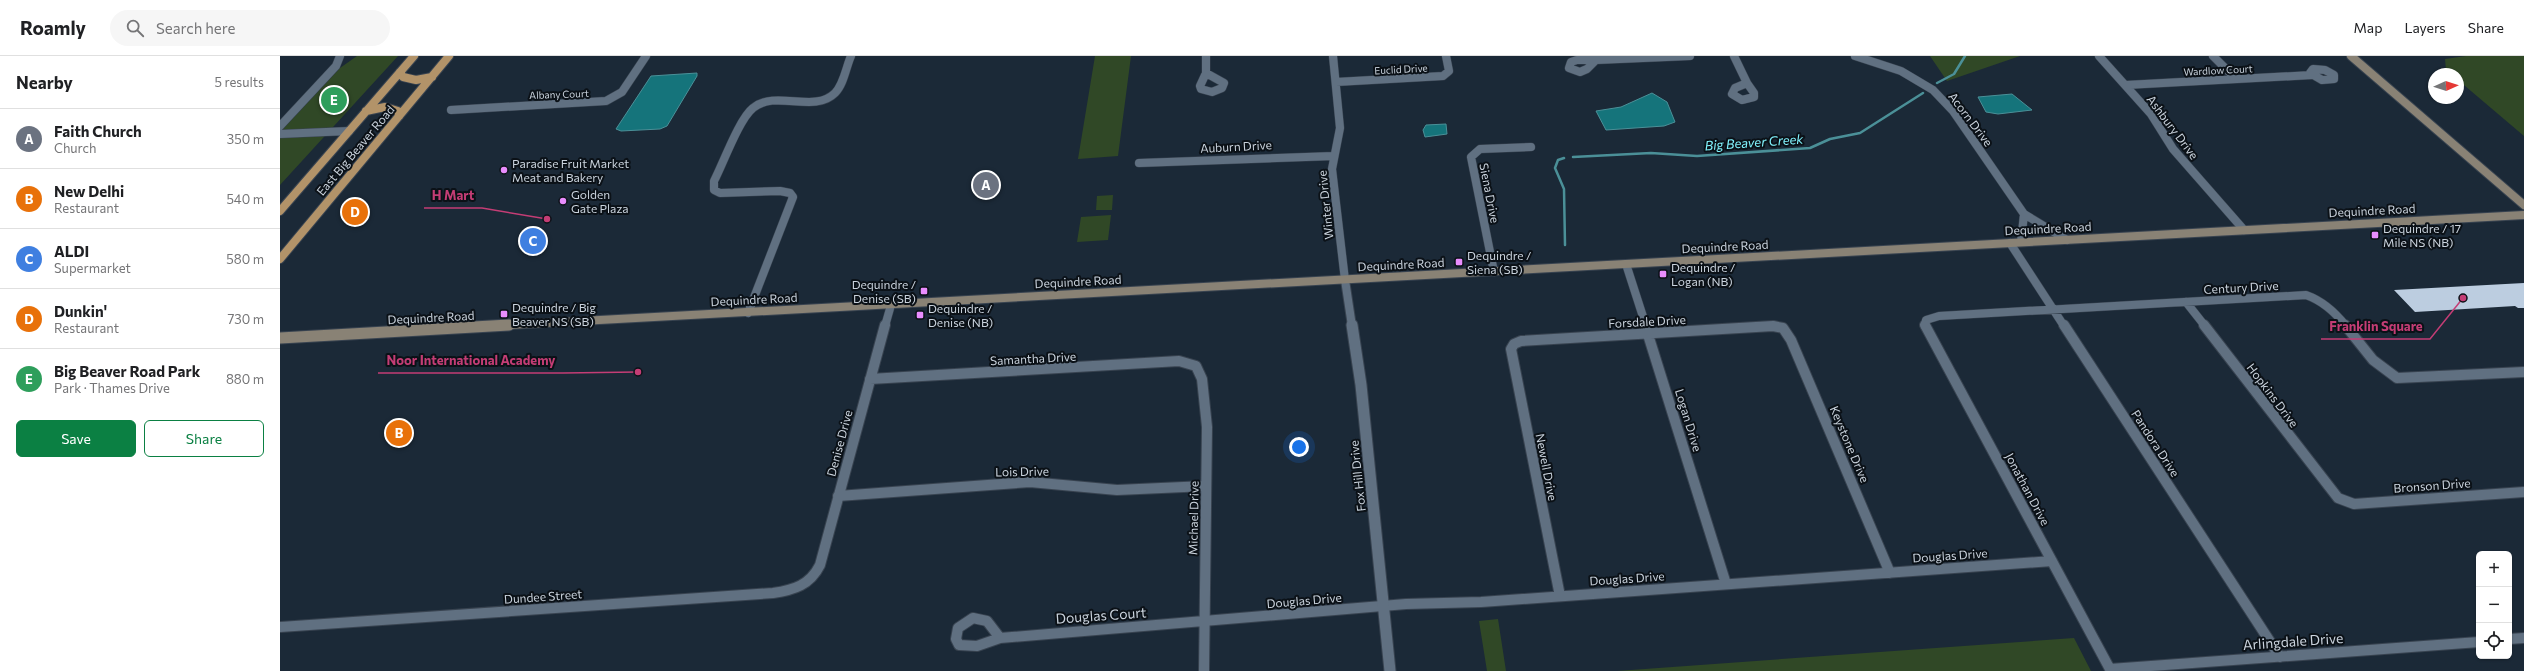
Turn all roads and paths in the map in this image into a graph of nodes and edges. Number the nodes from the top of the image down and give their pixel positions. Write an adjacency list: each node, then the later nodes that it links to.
1 (340, 56): 27 (street)
2 (414, 56): 16 (main road, East Big Beaver Road)
3 (449, 56): 19 (main road, East Big Beaver Road)
4 (646, 56): 24 (street, Albany Court)
5 (851, 56): 48 (street)
6 (1206, 56): 17 (street)
7 (1333, 56): 21 (street, Winter Drive)
8 (1446, 56): 21 (street, Euclid Drive)
9 (1690, 56): 15 (street)
10 (1734, 56): 22 (street)
11 (1856, 56): 35 (street, Acorn Drive)
12 (2099, 56): 23 (street, Ashbury Drive)
13 (2213, 56): 20 (street)
14 (2351, 56): 33 (main road)
15 (1596, 60)
16 (400, 72): 19 (main road); 25 (main road, East Big Beaver Road)
17 (1206, 72)
18 (2312, 75): 20 (street, Wardlow Court)
19 (432, 77): 26 (main road, East Big Beaver Road)
20 (2236, 79): 23 (street, Wardlow Court)
21 (1336, 82): 31 (street, Winter Drive)
22 (1747, 83)
23 (2126, 85): 37 (street, Ashbury Drive)
24 (450, 110)
25 (366, 111): 26 (main road); 28 (main road, East Big Beaver Road)
26 (400, 116): 41 (main road, East Big Beaver Road)
27 (280, 126)
28 (349, 131): 29 (street); 34 (main road, East Big Beaver Road)
29 (280, 134)
30 (1531, 147): 43 (street, Siena Drive)
31 (1334, 156): 32 (street, Auburn Drive); 44 (street, Winter Drive)
32 (1139, 163)
33 (2524, 205)
34 (280, 211)
35 (2024, 214): 38 (street, Acorn Drive); 39 (street)
36 (2524, 215): 37 (main road, Dequindre Road)
37 (2244, 230): 38 (main road, Dequindre Road)
38 (2067, 240): 39 (main road, Dequindre Road)
39 (2021, 242): 40 (main road, Dequindre Road)
40 (2010, 243): 42 (main road, Dequindre Road); 47 (street, Pandora Drive)
41 (280, 259)
42 (1626, 264): 43 (main road, Dequindre Road); 51 (street, Logan Drive)
43 (1494, 272): 44 (main road, Dequindre Road)
44 (1346, 280): 46 (main road, Dequindre Road); 66 (street, Fox Hill Drive)
45 (2186, 302): 47 (street, Century Drive); 55 (street, Century Drive); 60 (street, Hopkins Drive)
46 (891, 305): 48 (main road, Dequindre Road); 56 (street, Denise Drive)
47 (2054, 310): 49 (street, Century Drive); 73 (street, Pandora Drive)
48 (748, 313): 52 (main road, Dequindre Road)
49 (1926, 320): 61 (street, Jonathan Drive)
50 (1783, 328): 51 (street, Forsdale Drive); 62 (street, Keystone Drive)
51 (1648, 333): 53 (street, Forsdale Drive); 64 (street, Logan Drive)
52 (280, 338)
53 (1514, 344): 65 (street, Newell Drive)
54 (1196, 366): 56 (street, Samantha Drive); 57 (street, Michael Drive)
55 (2524, 372)
56 (870, 379): 59 (street, Denise Drive)
57 (1206, 486): 59 (street, Lois Drive); 67 (street, Michael Drive)
58 (2524, 492): 60 (street, Bronson Drive)
59 (838, 496): 63 (street, Denise Drive)
60 (2343, 501)
61 (2052, 561): 62 (street, Douglas Drive); 74 (street, Jonathan Drive)
62 (1890, 573): 64 (street, Douglas Drive)
63 (806, 584): 68 (street, Dundee Street)
64 (1726, 584): 65 (street, Douglas Drive)
65 (1560, 596): 66 (street, Douglas Drive)
66 (1383, 606): 67 (street, Douglas Drive); 76 (street, Fox Hill Drive)
67 (1204, 622): 69 (street, Douglas Court); 75 (street, Michael Drive)
68 (280, 627)
69 (1000, 638)
70 (2524, 638): 71 (street)
71 (2512, 639)
72 (2476, 642): 73 (street, Arlingdale Drive)
73 (2280, 657): 74 (street, Arlingdale Drive)
74 (2110, 670)
75 (1204, 671)
76 (1390, 671)

